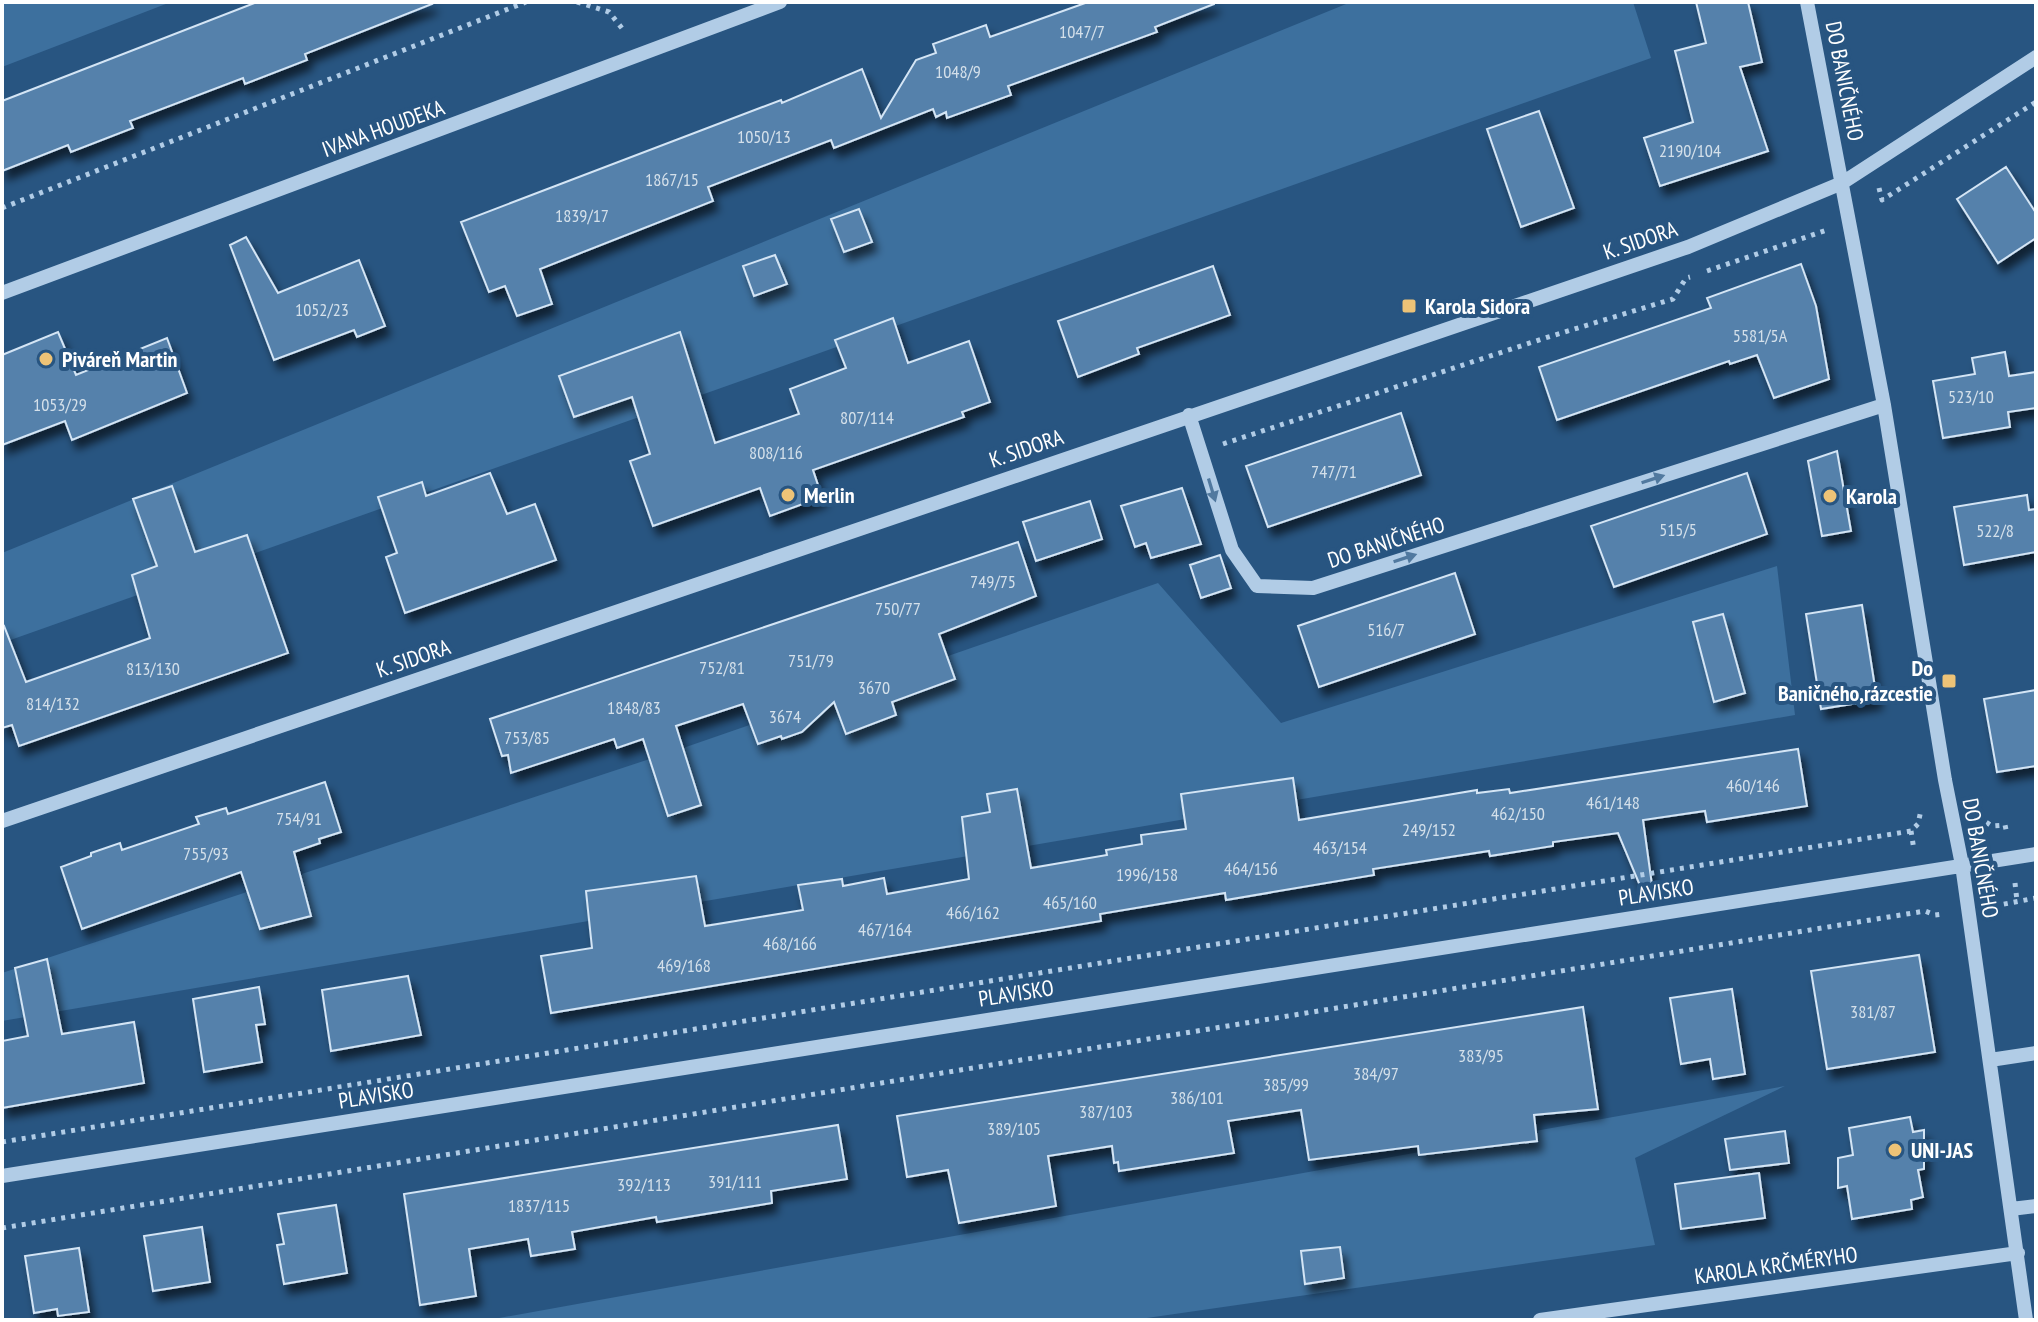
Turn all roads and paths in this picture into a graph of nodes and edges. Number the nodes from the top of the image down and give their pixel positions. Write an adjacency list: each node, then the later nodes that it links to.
1 (526, 2): 10 (path)
2 (577, 2): 5 (path)
3 (780, 2): 5 (street, IVANA HOUDEKA)
4 (1807, 2): 8 (street, DO BANIČNÉHO)
5 (643, 55): 12 (street, IVANA HOUDEKA)
6 (2036, 57): 8 (street, K. SIDORA)
7 (2036, 102): 9 (path)
8 (1842, 183): 11 (street, DO BANIČNÉHO); 15 (street, K. SIDORA)
9 (1882, 200)
10 (2, 208)
11 (1849, 219): 13 (street, DO BANIČNÉHO); 16 (path)
12 (2, 293)
13 (1884, 405): 17 (street, DO BANIČNÉHO, one-way to 13); 21 (street, DO BANIČNÉHO)
14 (1309, 408): 16 (path)
15 (1189, 415): 17 (street, DO BANIČNÉHO); 19 (street, K. SIDORA)
16 (1312, 416): 17 (path)
17 (1200, 451)
18 (1919, 798): 26 (path)
19 (2, 821)
20 (2036, 854): 21 (street, PLAVISKO)
21 (1962, 865): 23 (street, DO BANIČNÉHO); 27 (street, PLAVISKO)
22 (2036, 898): 23 (path)
23 (1969, 910): 25 (street, DO BANIČNÉHO); 30 (path)
24 (2036, 1053): 25 (street)
25 (1990, 1060): 29 (street, DO BANIČNÉHO)
26 (2, 1142)
27 (2, 1176)
28 (2036, 1206): 29 (street)
29 (2011, 1209): 31 (street, DO BANIČNÉHO)
30 (2, 1228)
31 (2018, 1253): 32 (street, KAROLA KRČMÉRYHO); 33 (street, DO BANIČNÉHO)
32 (1540, 1320)
33 (2026, 1320)

